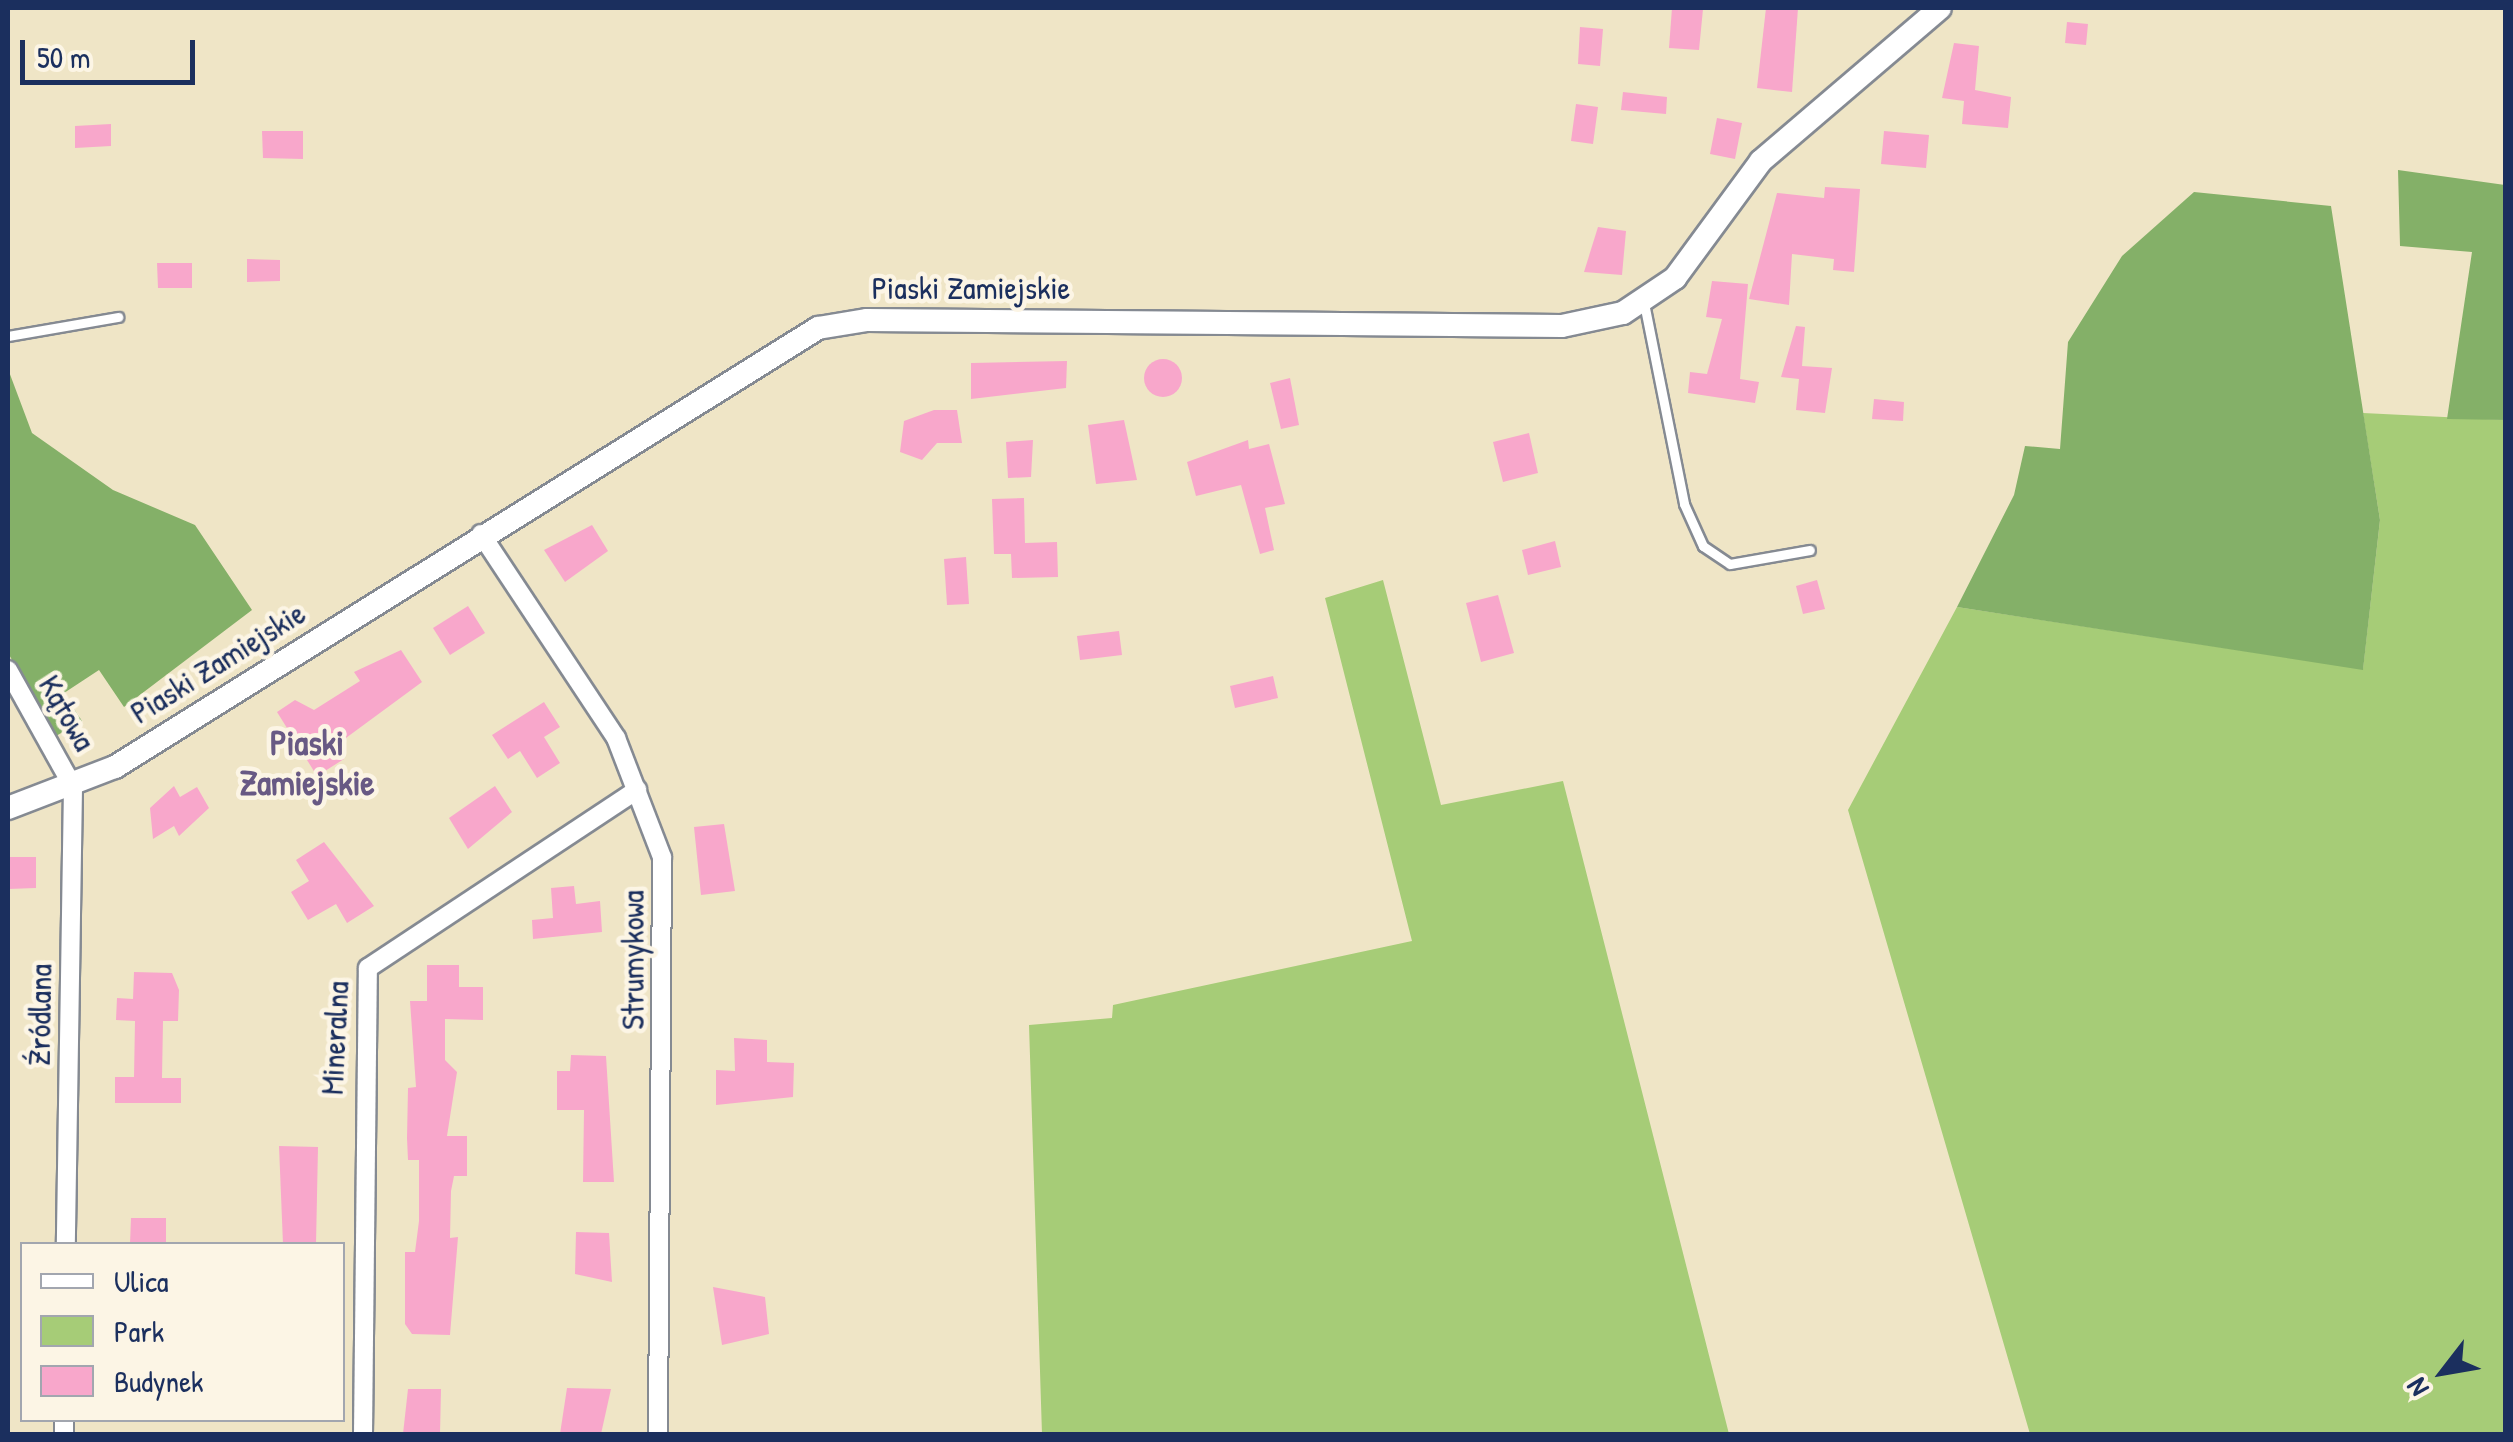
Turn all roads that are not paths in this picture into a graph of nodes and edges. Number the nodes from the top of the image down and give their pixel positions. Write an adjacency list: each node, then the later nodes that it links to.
1 (1940, 8): 2 (street, Piaski Zamiejskie)
2 (1644, 302): 5 (street, Piaski Zamiejskie); 6 (lane)
3 (118, 317): 4 (lane)
4 (8, 336)
5 (482, 534): 8 (street, Piaski Zamiejskie); 9 (street, Strumykowa)
6 (1810, 550)
7 (8, 670): 8 (street, Kątowa)
8 (73, 787): 10 (street, Piaski Zamiejskie); 11 (street, Źródlana)
9 (637, 790): 12 (street, Mineralna); 13 (street, Strumykowa)
10 (8, 808)
11 (66, 1242)
12 (363, 1434)
13 (658, 1434)

